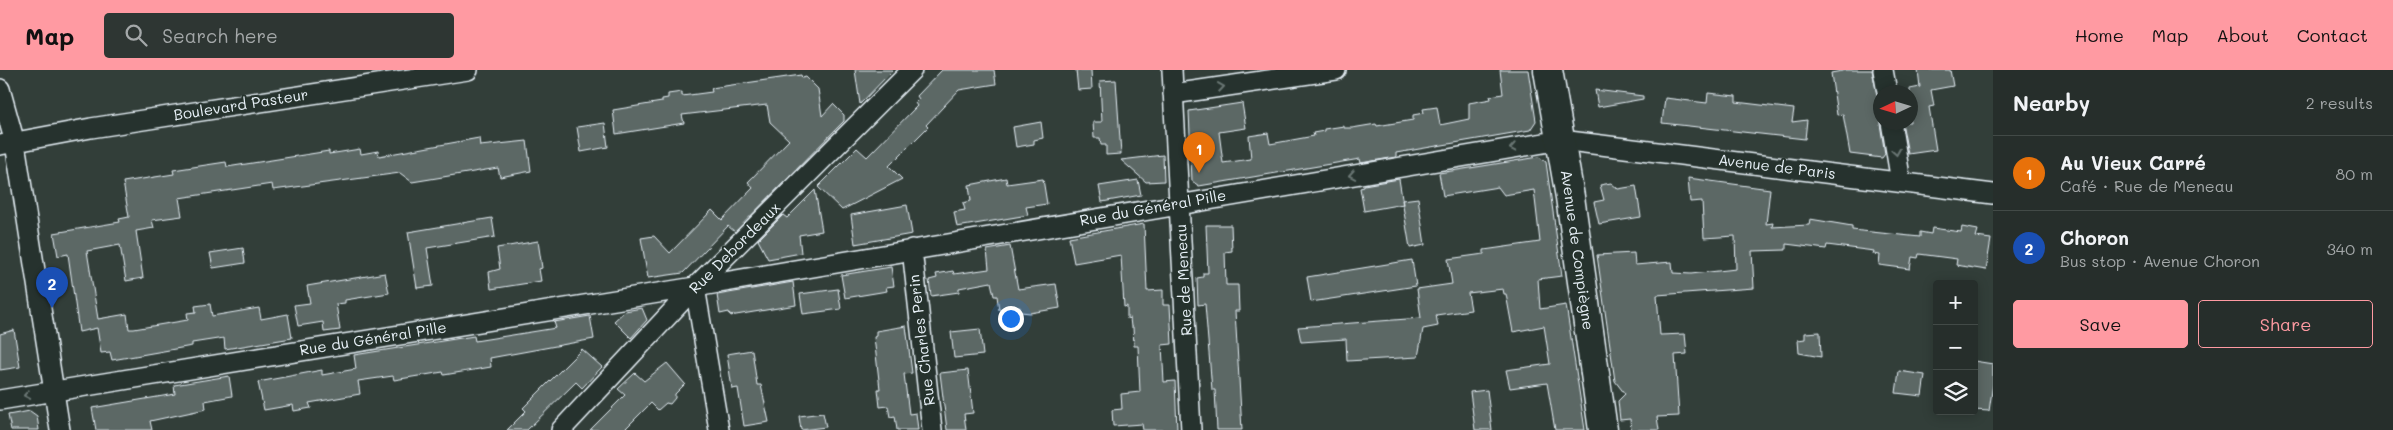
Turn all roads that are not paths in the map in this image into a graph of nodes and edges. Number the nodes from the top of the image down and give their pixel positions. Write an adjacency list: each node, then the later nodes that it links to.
1 (468, 70): 7 (street, Boulevard Pasteur)
2 (912, 70): 18 (street, Rue Debordeaux)
3 (1172, 70): 10 (street, Rue de Meneau)
4 (1336, 70): 10 (street, one-way to 4)
5 (1548, 70): 12 (main road, Avenue de Compiègne)
6 (1883, 70): 8 (street)
7 (405, 75): 13 (street, Boulevard Pasteur)
8 (1886, 85)
9 (0, 89): 13 (street)
10 (1173, 94): 16 (street, Rue de Meneau)
11 (1892, 130): 14 (street, one-way to 14)
12 (1561, 140): 14 (street, Avenue de Paris); 16 (street, Rue du Général Pille, one-way to 16); 28 (main road, Avenue de Compiègne)
13 (8, 144): 21 (street)
14 (1901, 182): 15 (street, Avenue de Paris)
15 (1993, 194)
16 (1180, 204): 17 (street, Rue du Général Pille); 27 (street, Rue de Meneau)
17 (912, 249): 19 (street, Rue du Général Pille); 26 (street, Rue Charles Perin)
18 (726, 256): 19 (street); 20 (street, Rue Debordeaux)
19 (745, 278): 20 (street, Rue du Général Pille)
20 (695, 287): 21 (street, Rue du Général Pille); 24 (street, Rue Debordeaux); 25 (street)
21 (54, 391): 22 (street, Rue du Général Pille, one-way to 22); 23 (street)
22 (0, 400)
23 (60, 430)
24 (561, 430)
25 (719, 430)
26 (932, 430)
27 (1191, 430)
28 (1603, 430)

